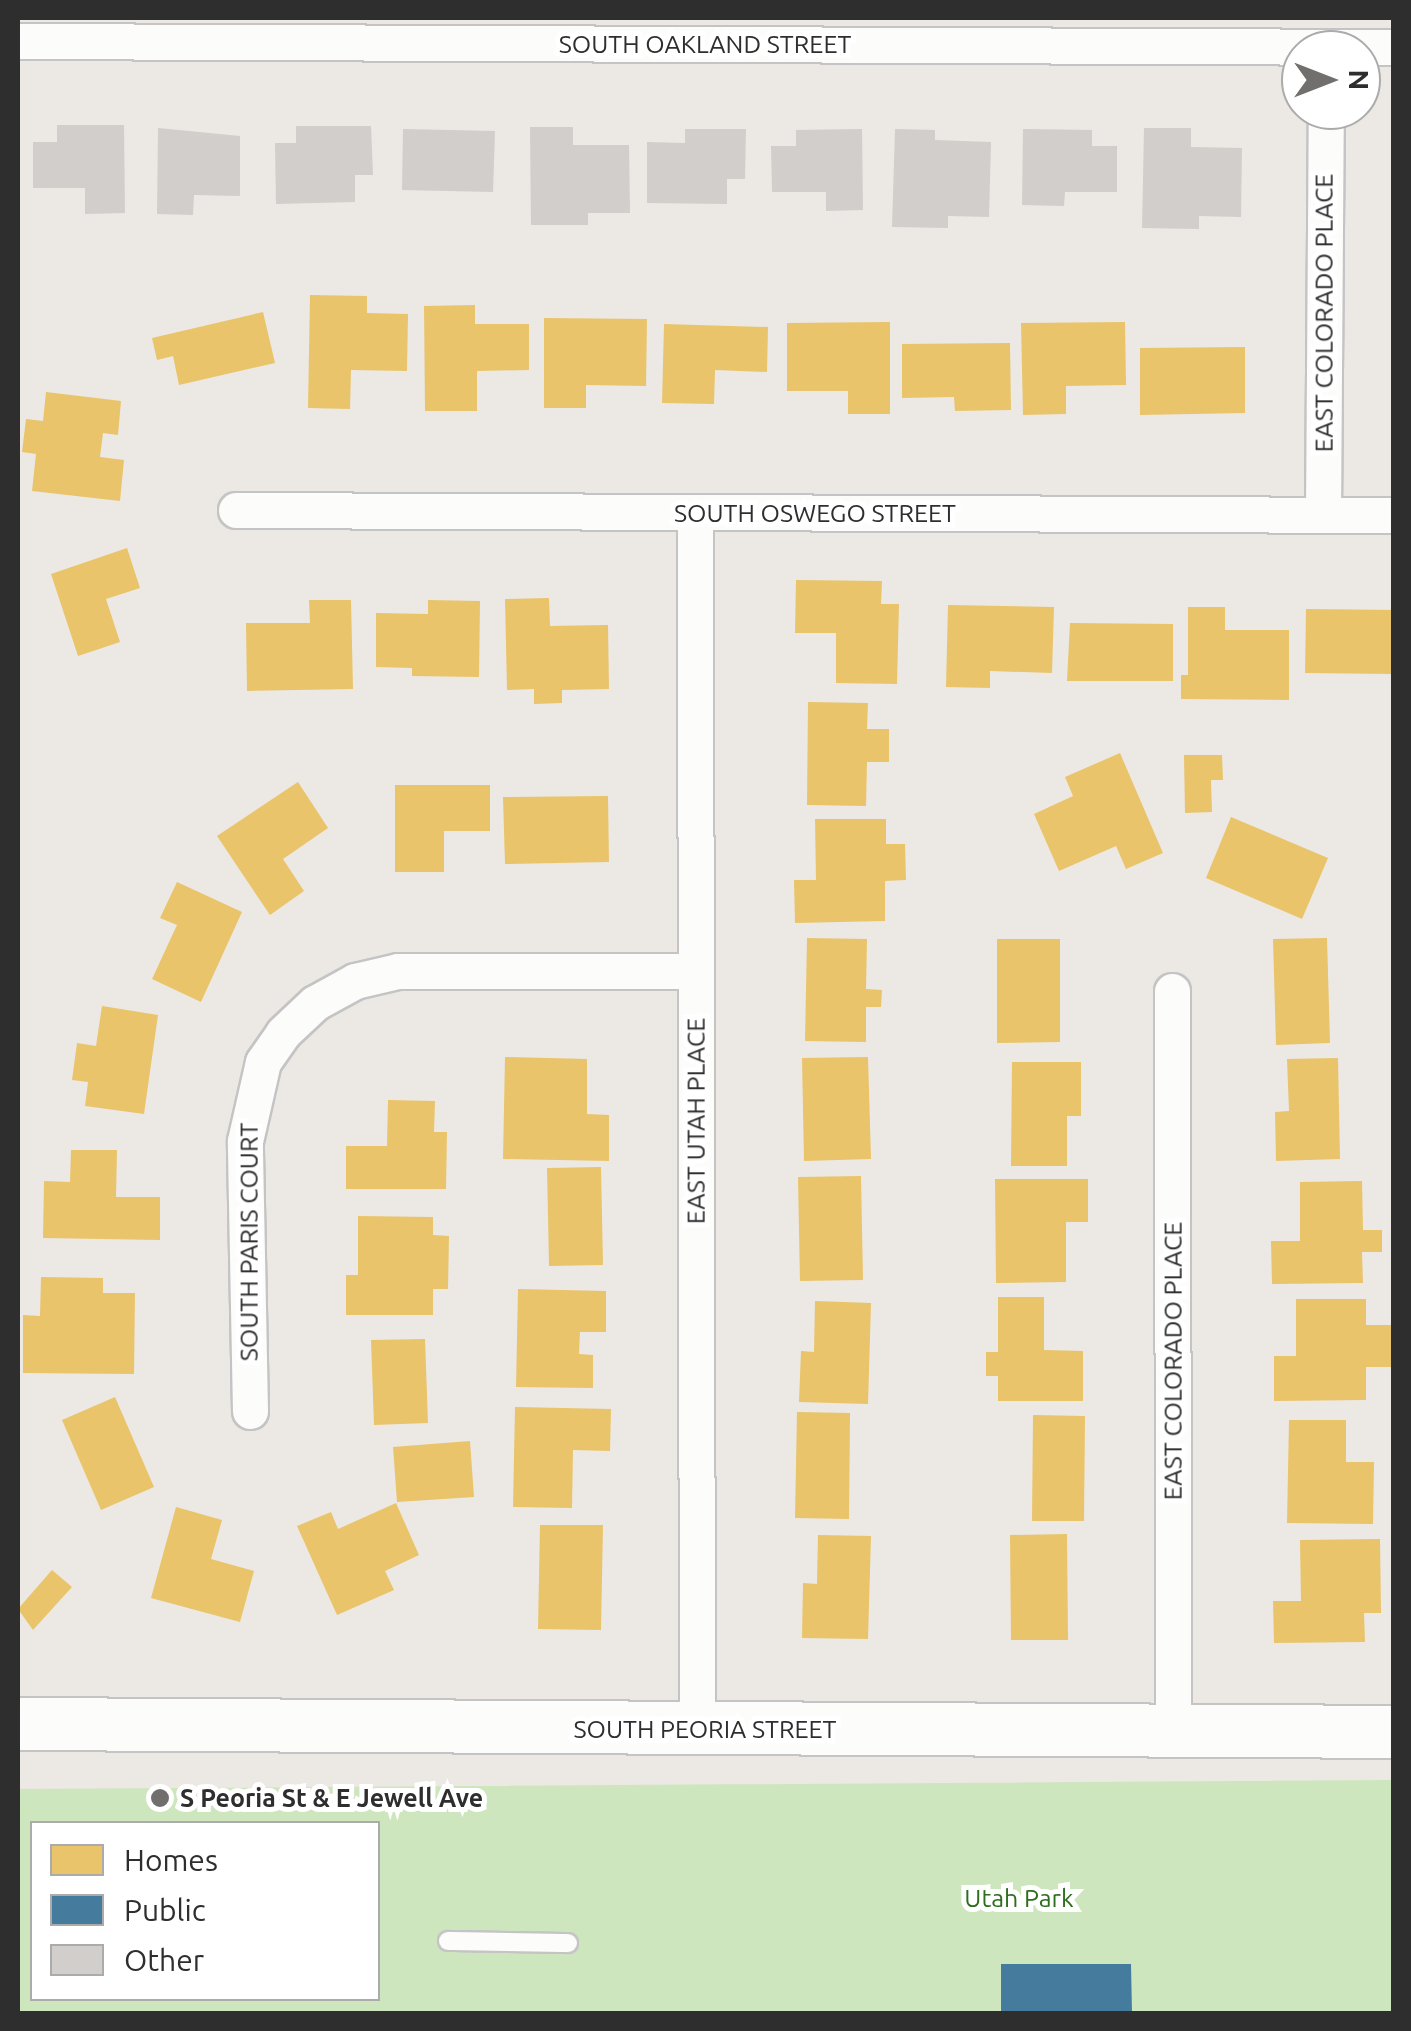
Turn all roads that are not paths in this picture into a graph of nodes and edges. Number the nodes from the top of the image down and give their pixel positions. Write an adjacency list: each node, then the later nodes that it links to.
1 (245, 30): 2 (street, SOUTH OAKLAND STREET); 3 (street, SOUTH OAKLAND STREET)
2 (1281, 38)
3 (18, 41)
4 (1326, 130): 7 (street, EAST COLORADO PLACE)
5 (236, 510): 6 (street, SOUTH OSWEGO STREET)
6 (695, 512): 7 (street, SOUTH OSWEGO STREET); 9 (street, EAST UTAH PLACE)
7 (1324, 515): 8 (street, SOUTH OSWEGO STREET)
8 (1394, 516)
9 (696, 972): 11 (street, SOUTH PARIS COURT); 13 (street, EAST UTAH PLACE)
10 (1172, 991): 14 (street, EAST COLORADO PLACE)
11 (250, 1411)
12 (18, 1724): 13 (main road, SOUTH PEORIA STREET)
13 (697, 1729): 14 (main road, SOUTH PEORIA STREET)
14 (1173, 1732): 15 (main road, SOUTH PEORIA STREET)
15 (1394, 1732)
16 (448, 1940): 17 (lane)
17 (568, 1944)

